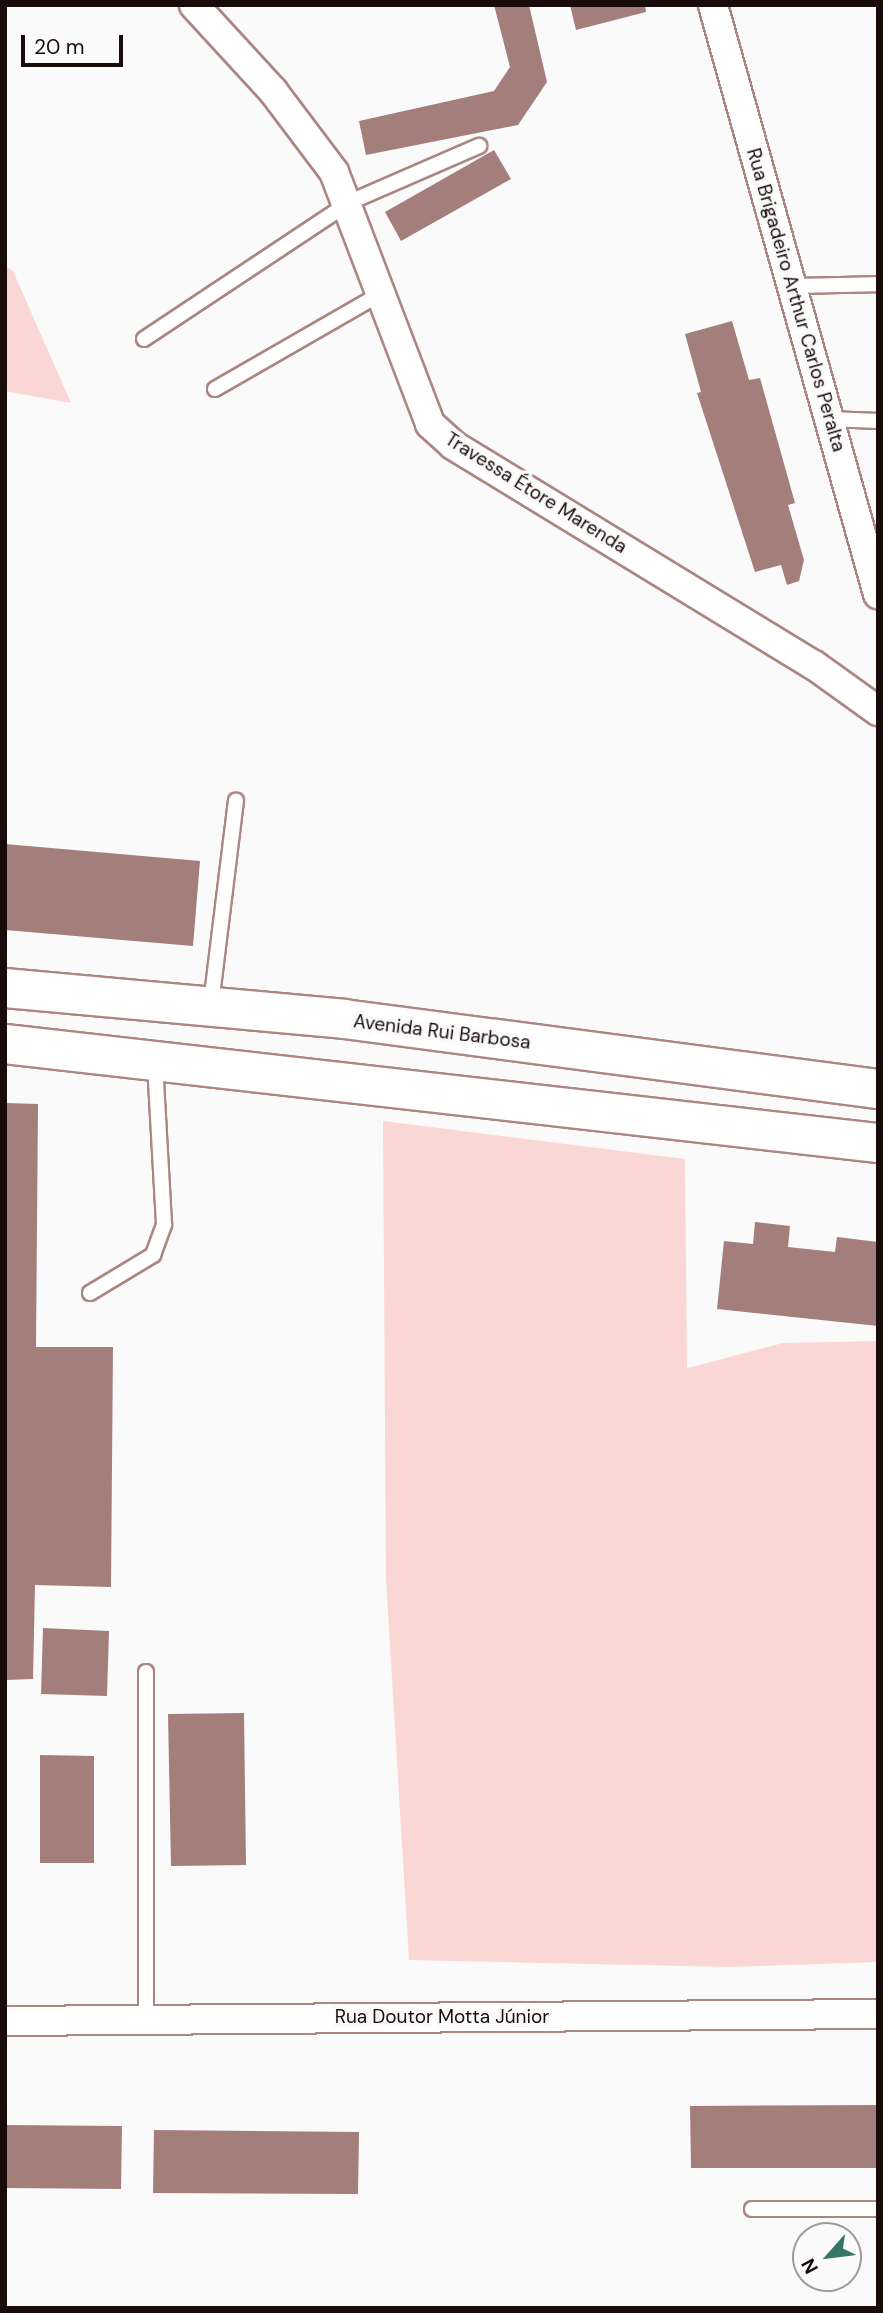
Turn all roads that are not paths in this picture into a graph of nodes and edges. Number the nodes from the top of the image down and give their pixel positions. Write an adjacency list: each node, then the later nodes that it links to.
1 (194, 5): 4 (street, Travessa Étore Marenda)
2 (713, 5): 6 (street, Rua Brigadeiro Arthur Carlos Peralta)
3 (479, 146): 4 (lane)
4 (350, 202): 7 (street, Travessa Étore Marenda); 8 (lane)
5 (878, 284): 6 (lane)
6 (792, 286): 10 (street, Rua Brigadeiro Arthur Carlos Peralta)
7 (382, 293): 9 (lane); 13 (street, Travessa Étore Marenda)
8 (144, 339)
9 (215, 389)
10 (829, 419): 11 (lane); 12 (street, Rua Brigadeiro Arthur Carlos Peralta)
11 (878, 421)
12 (878, 594)
13 (878, 711)
14 (236, 801): 16 (lane)
15 (5, 988): 16 (main road, Avenida Rui Barbosa)
16 (211, 1004): 19 (main road, Avenida Rui Barbosa)
17 (5, 1044): 18 (main road)
18 (155, 1057): 20 (main road); 21 (lane)
19 (878, 1089)
20 (878, 1143)
21 (90, 1293)
22 (146, 1672): 24 (lane)
23 (878, 2014): 24 (street, Rua Doutor Motta Júnior)
24 (146, 2020): 25 (street, Rua Doutor Motta Júnior)
25 (5, 2021)
26 (752, 2209): 27 (lane)
27 (878, 2209)

